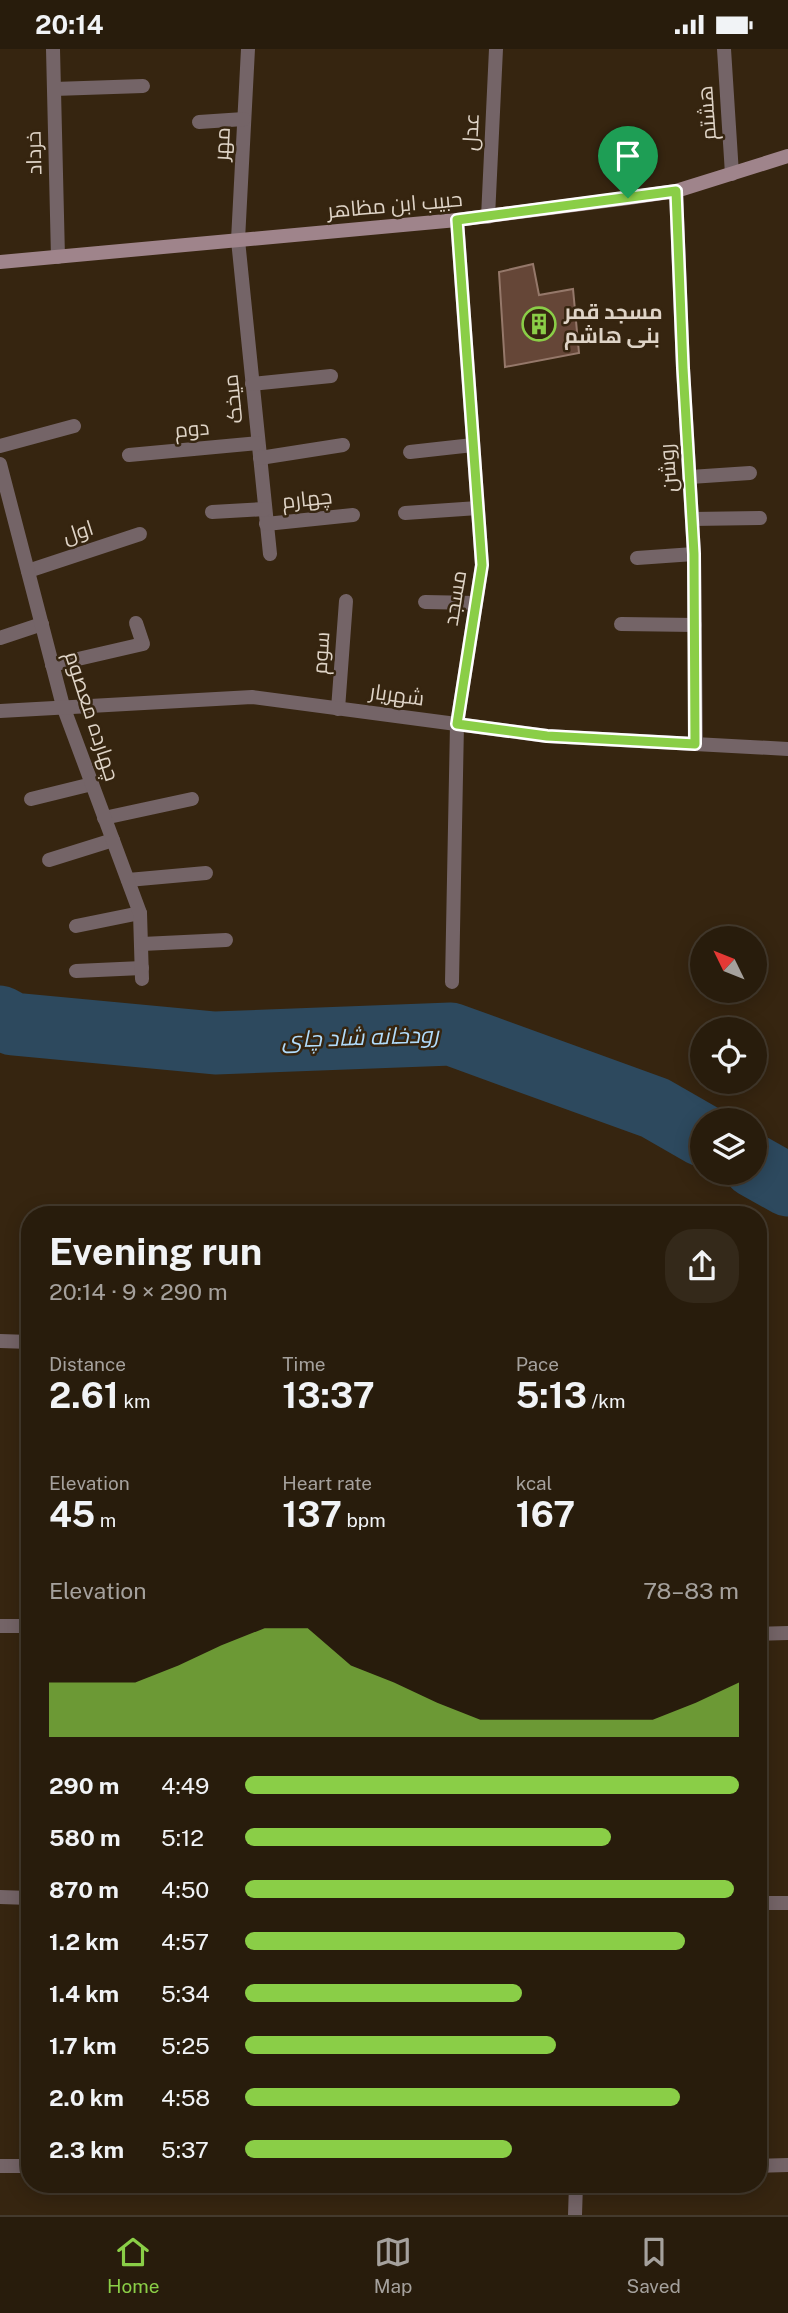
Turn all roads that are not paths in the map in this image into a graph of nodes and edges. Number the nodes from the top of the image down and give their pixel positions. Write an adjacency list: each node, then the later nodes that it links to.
1 (53, 49): 6 (street, خرداد)
2 (248, 49): 7 (street, مهر)
3 (496, 49): 12 (street, عدل)
4 (724, 49): 10 (street, هشتم)
5 (143, 86): 6 (street)
6 (54, 89): 15 (street, خرداد)
7 (244, 118): 8 (street); 14 (street, مهر)
8 (199, 122)
9 (788, 156): 10 (street, حبیب ابن مظاهر)
10 (732, 174): 11 (street, حبیب ابن مظاهر)
11 (676, 191): 12 (street, حبیب ابن مظاهر); 28 (street, روشن)
12 (488, 217): 13 (street, حبیب ابن مظاهر)
13 (457, 220): 14 (street, حبیب ابن مظاهر); 21 (street, مسجد)
14 (238, 240): 15 (street, حبیب ابن مظاهر); 18 (street, میخک)
15 (58, 257): 16 (street, حبیب ابن مظاهر)
16 (0, 262)
17 (331, 376): 18 (street)
18 (252, 384): 23 (street, میخک)
19 (74, 426): 22 (street)
20 (343, 445): 23 (street, دوم)
21 (473, 445): 24 (street); 29 (street, مسجد)
22 (0, 446)
23 (259, 451): 25 (street, دوم); 30 (street, میخک)
24 (410, 452)
25 (129, 456)
26 (0, 464): 41 (street, چهارده معصوم)
27 (750, 473): 28 (street)
28 (690, 477): 35 (street, روشن)
29 (478, 508): 32 (street); 44 (street, مسجد)
30 (265, 509): 31 (street); 36 (street, میخک)
31 (212, 512)
32 (405, 513)
33 (353, 515): 36 (street, چهارم)
34 (760, 518): 35 (street)
35 (692, 519): 39 (street, روشن)
36 (266, 524): 38 (street, میخک)
37 (140, 534): 41 (street, اول)
38 (270, 554)
39 (694, 554): 40 (street); 48 (street, روشن)
40 (637, 558)
41 (28, 571): 46 (street, چهارده معصوم)
42 (346, 601): 52 (street, سوم)
43 (425, 602): 44 (street)
44 (476, 603): 54 (street, مسجد)
45 (136, 623): 50 (street)
46 (42, 624): 49 (street); 50 (street, چهارده معصوم)
47 (621, 624): 48 (street)
48 (695, 625): 55 (street, روشن)
49 (0, 638)
50 (52, 665): 51 (street, چهارده معصوم)
51 (63, 706): 52 (street, شهریار); 53 (street, شهریار); 57 (street, چهارده معصوم)
52 (338, 709): 54 (street, شهریار)
53 (0, 711)
54 (457, 724): 55 (street, شهریار); 70 (street, مسجد)
55 (695, 744): 56 (street, شهریار)
56 (788, 748)
57 (92, 784): 58 (street); 60 (street, چهارده معصوم)
58 (31, 799)
59 (192, 799): 60 (street)
60 (104, 818): 61 (street, چهارده معصوم)
61 (113, 840): 62 (street); 64 (street, چهارده معصوم)
62 (50, 860)
63 (206, 873): 64 (street)
64 (128, 880): 65 (street, چهارده معصوم)
65 (140, 913): 66 (street); 68 (street, چهارده معصوم)
66 (76, 926)
67 (226, 940): 68 (street)
68 (142, 944): 69 (street, چهارده معصوم)
69 (76, 971)
70 (452, 982)
71 (0, 1341): 72 (street)
72 (21, 1342)
73 (0, 1626): 74 (street)
74 (21, 1626)
75 (788, 1633): 76 (street)
76 (767, 1634)
77 (0, 1897): 78 (street)
78 (21, 1898)
79 (767, 1903): 80 (street)
80 (788, 1903)
81 (788, 2165): 84 (street)
82 (0, 2166): 83 (street)
83 (21, 2166)
84 (767, 2166)
85 (576, 2193): 86 (street)
86 (575, 2215)

